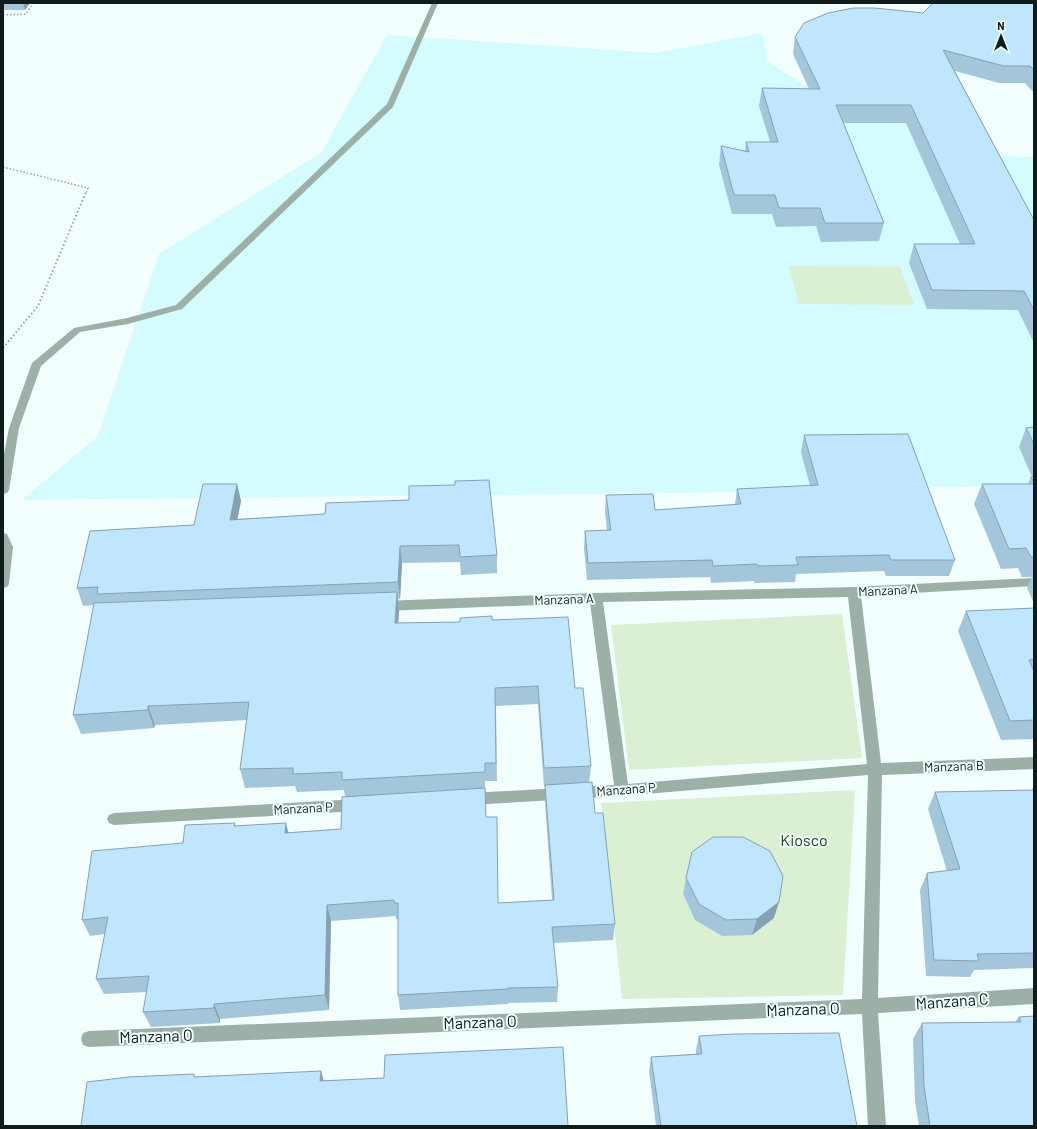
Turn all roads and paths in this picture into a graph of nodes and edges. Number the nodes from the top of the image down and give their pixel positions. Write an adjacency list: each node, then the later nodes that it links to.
1 (33, 3): 3 (path)
2 (435, 3): 6 (street)
3 (3, 15)
4 (3, 167): 5 (path)
5 (3, 348)
6 (3, 490)
7 (3, 536): 9 (street)
8 (1034, 582): 10 (street, Manzana A)
9 (3, 584)
10 (854, 592): 11 (street, Manzana A); 14 (street)
11 (596, 598): 12 (street, Manzana A); 15 (street)
12 (372, 606)
13 (1034, 763): 14 (street, Manzana B)
14 (874, 769): 15 (street, Manzana P); 20 (street)
15 (622, 790): 16 (street, Manzana P)
16 (455, 800)
17 (368, 805): 18 (street, Manzana P)
18 (114, 819)
19 (1034, 996): 20 (street, Manzana C)
20 (870, 1006): 21 (street, Manzana O); 22 (street)
21 (89, 1039)
22 (877, 1126)

